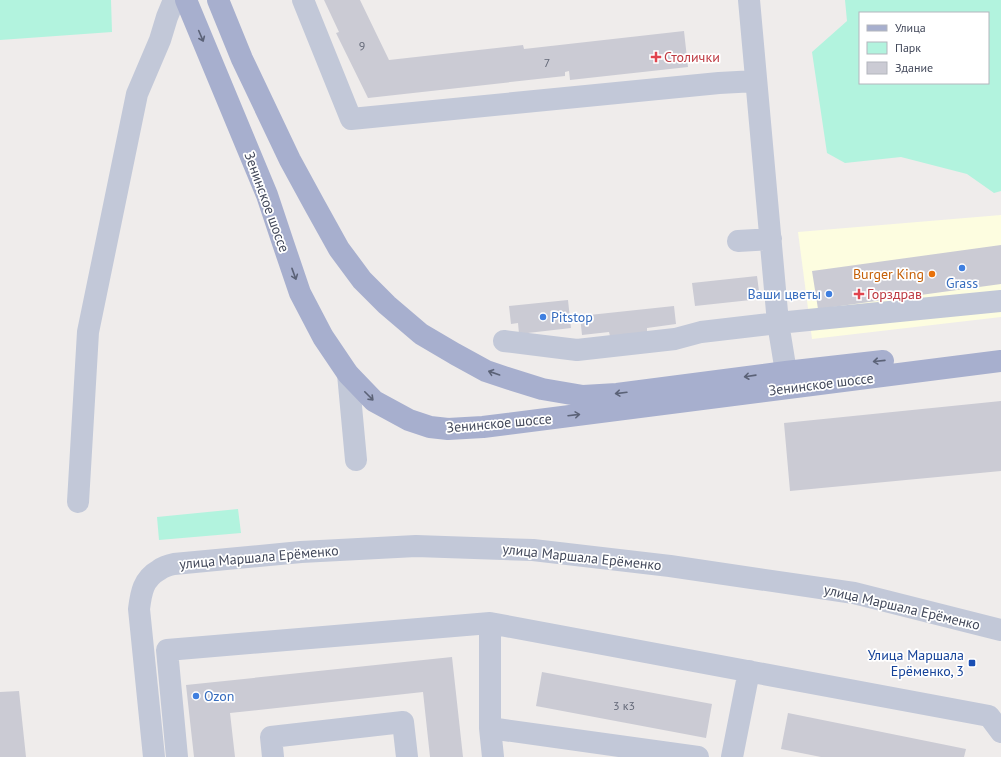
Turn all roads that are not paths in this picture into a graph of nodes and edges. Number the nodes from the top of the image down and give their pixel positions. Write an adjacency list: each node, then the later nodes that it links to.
1 (174, 0): 17 (street)
2 (186, 0): 15 (main road, Зенинское шоссе, one-way to 15)
3 (218, 0): 14 (main road, Зенинское шоссе, one-way to 3)
4 (303, 0): 6 (street)
5 (749, 0): 6 (street)
6 (756, 81): 7 (street)
7 (771, 239): 8 (street); 10 (street)
8 (738, 241)
9 (1001, 301): 10 (street)
10 (778, 323): 11 (street); 14 (street)
11 (504, 341)
12 (1001, 348): 14 (main road, Зенинское шоссе, one-way to 14)
13 (1001, 361): 15 (main road, Зенинское шоссе, one-way to 13)
14 (786, 372)
15 (348, 374): 16 (street)
16 (356, 460)
17 (78, 502)
18 (490, 623): 20 (street); 21 (street); 24 (street)
19 (1001, 630): 23 (street, улица Маршала Ерёменко)
20 (749, 671): 22 (street); 29 (street)
21 (490, 728): 27 (street); 28 (street)
22 (1001, 732)
23 (154, 757)
24 (177, 757)
25 (273, 757): 26 (street)
26 (407, 757)
27 (493, 757)
28 (698, 757)
29 (732, 757)

